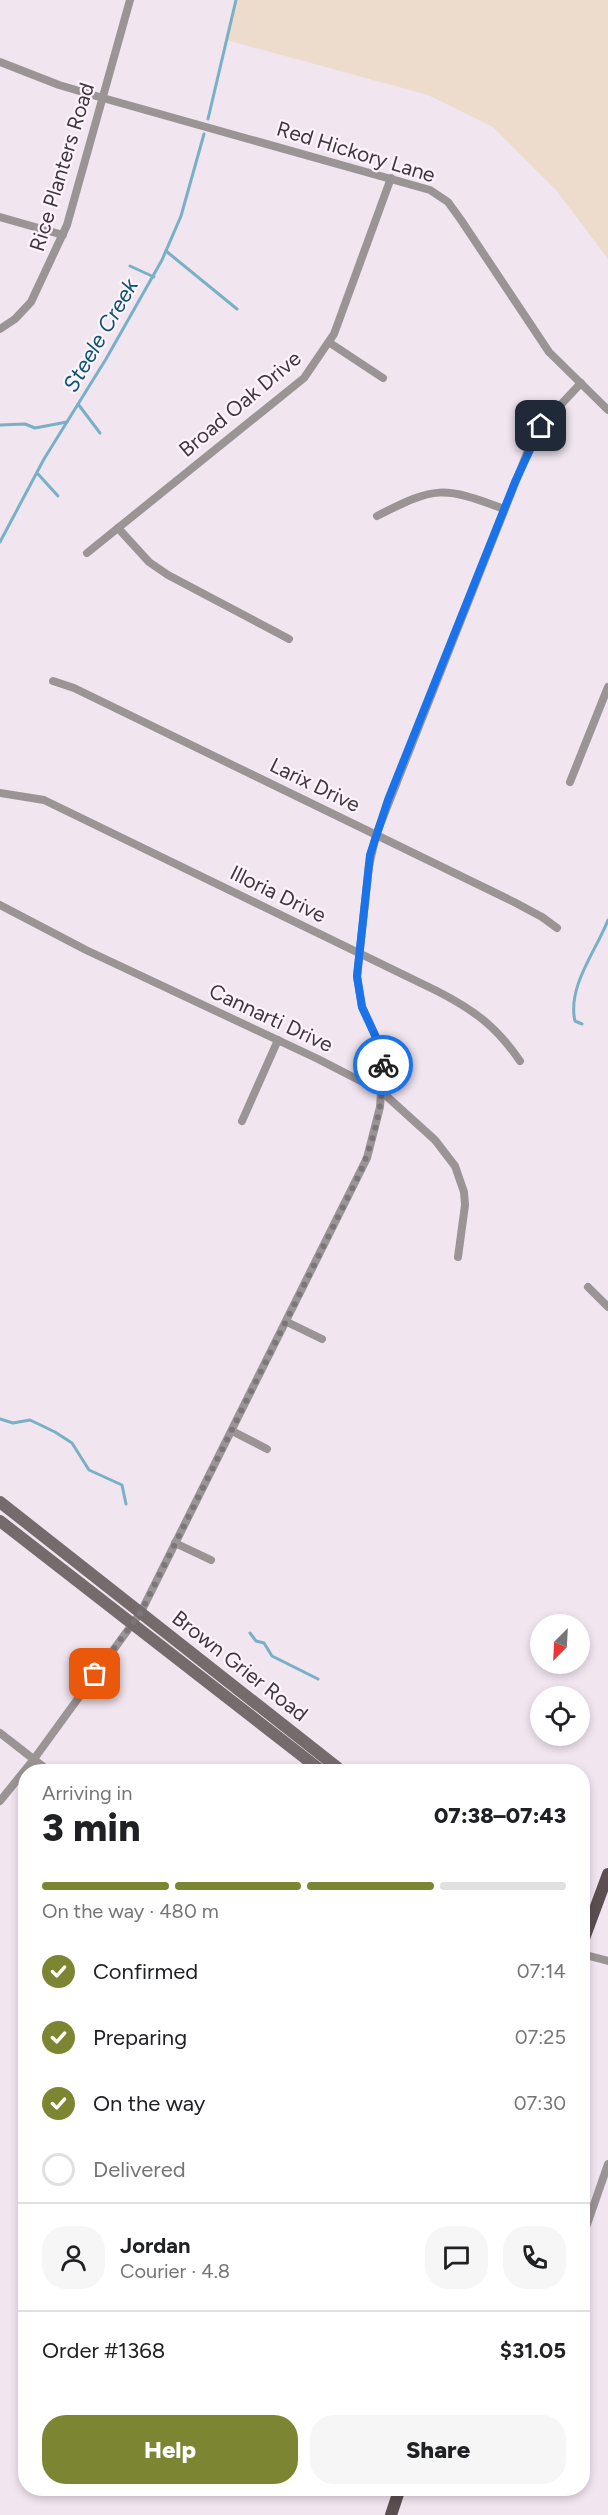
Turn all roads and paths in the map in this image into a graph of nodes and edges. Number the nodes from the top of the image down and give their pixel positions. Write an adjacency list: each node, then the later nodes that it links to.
1 (130, 0): 3 (street, Rice Planters Road)
2 (0, 62): 3 (street, Red Hickory Lane)
3 (103, 98): 4 (street, Red Hickory Lane); 6 (street, Rice Planters Road)
4 (391, 178): 8 (street, Broad Oak Drive); 10 (street, Red Hickory Lane)
5 (0, 217): 6 (street)
6 (63, 234): 7 (street, Rice Planters Road)
7 (0, 329)
8 (330, 343): 9 (street); 14 (street, Broad Oak Drive)
9 (383, 378)
10 (581, 383): 11 (street, Red Hickory Lane); 12 (street)
11 (608, 410)
12 (504, 509): 13 (street); 21 (street)
13 (377, 516)
14 (118, 528): 15 (street, Broad Oak Drive); 16 (street)
15 (87, 553)
16 (289, 639)
17 (53, 681): 21 (street, Larix Drive)
18 (608, 687): 19 (street)
19 (570, 782)
20 (0, 793): 24 (street, Illoria Drive)
21 (376, 835): 23 (street, Larix Drive); 24 (street)
22 (0, 905): 25 (street, Cannarti Drive)
23 (557, 928)
24 (359, 954): 26 (street, Illoria Drive); 27 (street)
25 (278, 1040): 27 (street, Cannarti Drive); 28 (street)
26 (520, 1061)
27 (382, 1092): 29 (street, Cannarti Drive); 32 (street)
28 (242, 1121)
29 (458, 1257)
30 (588, 1287): 31 (street)
31 (608, 1307)
32 (287, 1322): 33 (street); 34 (street)
33 (322, 1339)
34 (232, 1431): 35 (street); 40 (street)
35 (267, 1449)
36 (0, 1502): 39 (main road, Brown Grier Road)
37 (0, 1512): 39 (main road)
38 (0, 1521): 43 (main road, Brown Grier Road)
39 (52, 1542): 42 (main road, Brown Grier Road)
40 (175, 1542): 41 (street); 42 (street)
41 (211, 1560)
42 (141, 1612): 43 (street); 49 (main road, Brown Grier Road)
43 (131, 1624): 45 (street); 48 (main road, Brown Grier Road)
44 (0, 1733): 45 (street)
45 (34, 1759): 46 (street); 47 (street)
46 (30, 1764)
47 (40, 1764)
48 (313, 1764)
49 (333, 1764)
50 (18, 1779): 51 (street)
51 (0, 1801)
52 (608, 1874): 53 (main road)
53 (590, 1922)
54 (590, 1956): 55 (street)
55 (608, 1961)
56 (608, 2164): 57 (street)
57 (590, 2216)
58 (398, 2496): 59 (main road)
59 (394, 2514)

